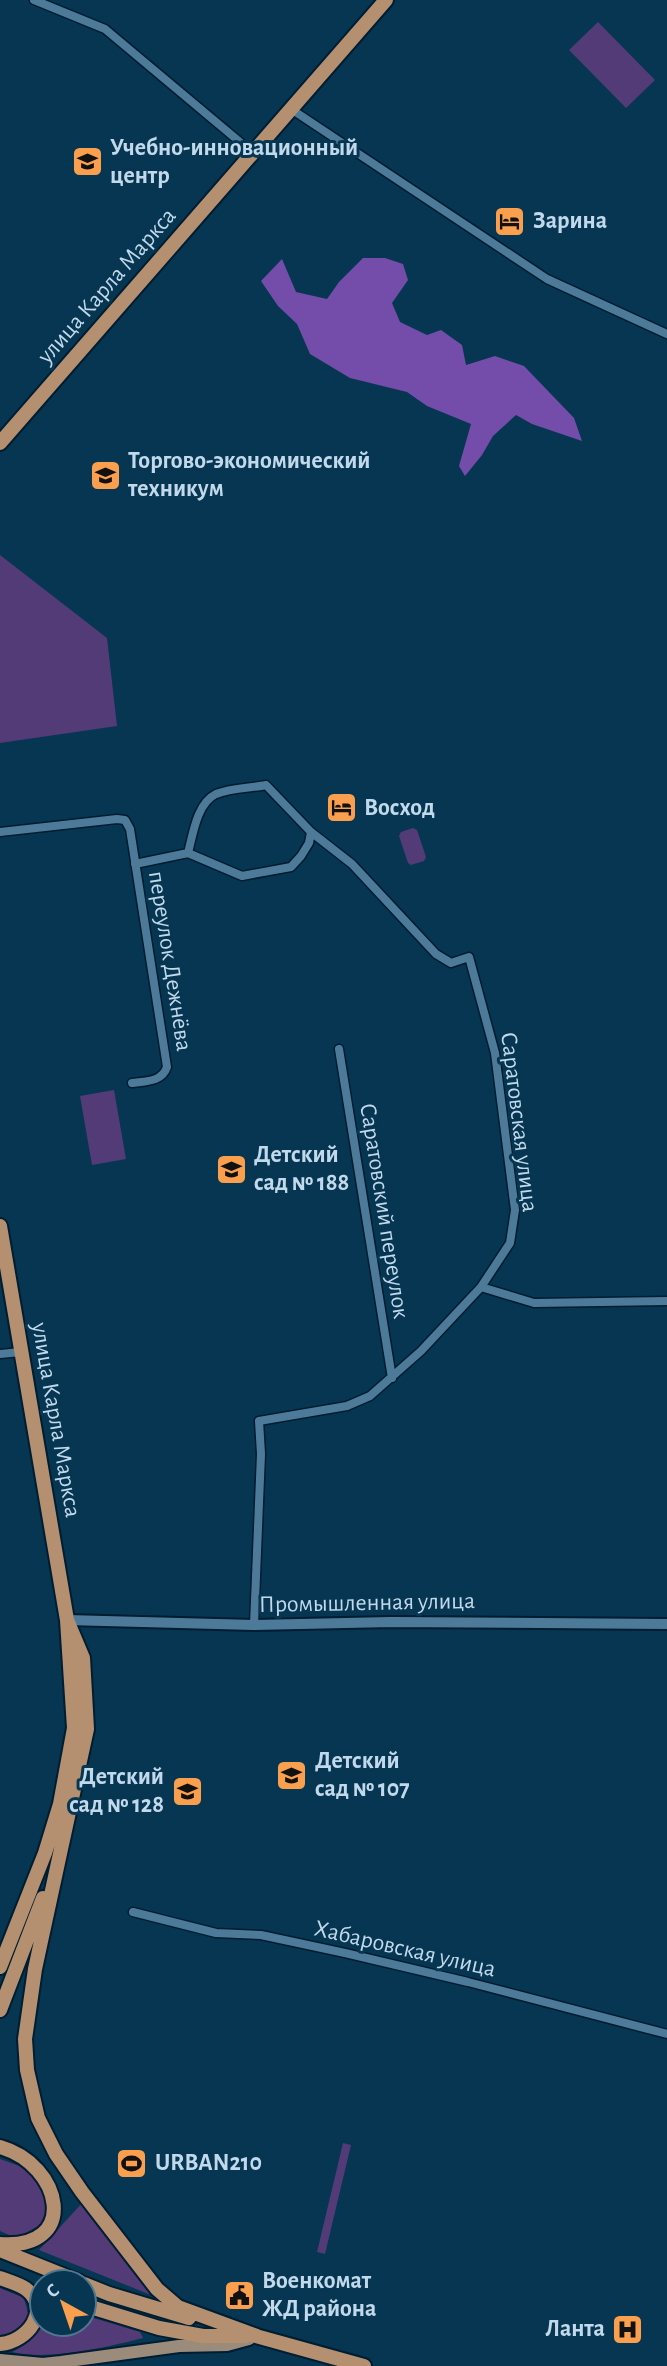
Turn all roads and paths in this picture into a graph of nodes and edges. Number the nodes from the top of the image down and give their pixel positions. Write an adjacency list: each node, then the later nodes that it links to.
1 (34, 0): 4 (street)
2 (386, 0): 3 (highway, улица Карла Маркса)
3 (291, 109): 4 (highway, улица Карла Маркса); 5 (street)
4 (253, 153): 6 (highway, улица Карла Маркса)
5 (667, 334)
6 (0, 443)
7 (0, 832): 10 (street, переулок Дежнёва)
8 (312, 832): 9 (street); 9 (street); 14 (street, Саратовская улица)
9 (188, 853): 10 (street)
10 (135, 864): 12 (street, переулок Дежнёва)
11 (339, 1049): 18 (street, Саратовский переулок)
12 (132, 1083)
13 (0, 1226): 16 (highway, улица Карла Маркса)
14 (481, 1287): 15 (street); 18 (street)
15 (667, 1301)
16 (21, 1352): 17 (street); 19 (highway, улица Карла Маркса)
17 (0, 1354)
18 (392, 1378): 21 (street)
19 (67, 1620): 21 (street, Промышленная улица); 22 (highway, улица Карла Маркса); 24 (highway, улица Карла Маркса)
20 (667, 1624): 21 (street, Промышленная улица)
21 (254, 1625)
22 (58, 1857): 25 (highway); 35 (highway)
23 (133, 1912): 26 (street, Хабаровская улица)
24 (1, 1965)
25 (0, 2010)
26 (667, 2034)
27 (0, 2147): 28 (highway)
28 (0, 2244)
29 (0, 2250): 30 (highway)
30 (45, 2268)
31 (0, 2276): 32 (highway); 36 (highway)
32 (28, 2285)
33 (98, 2289): 35 (highway)
34 (98, 2309): 35 (highway)
35 (257, 2336): 37 (main road); 38 (highway)
36 (0, 2344)
37 (0, 2361)
38 (364, 2366)

